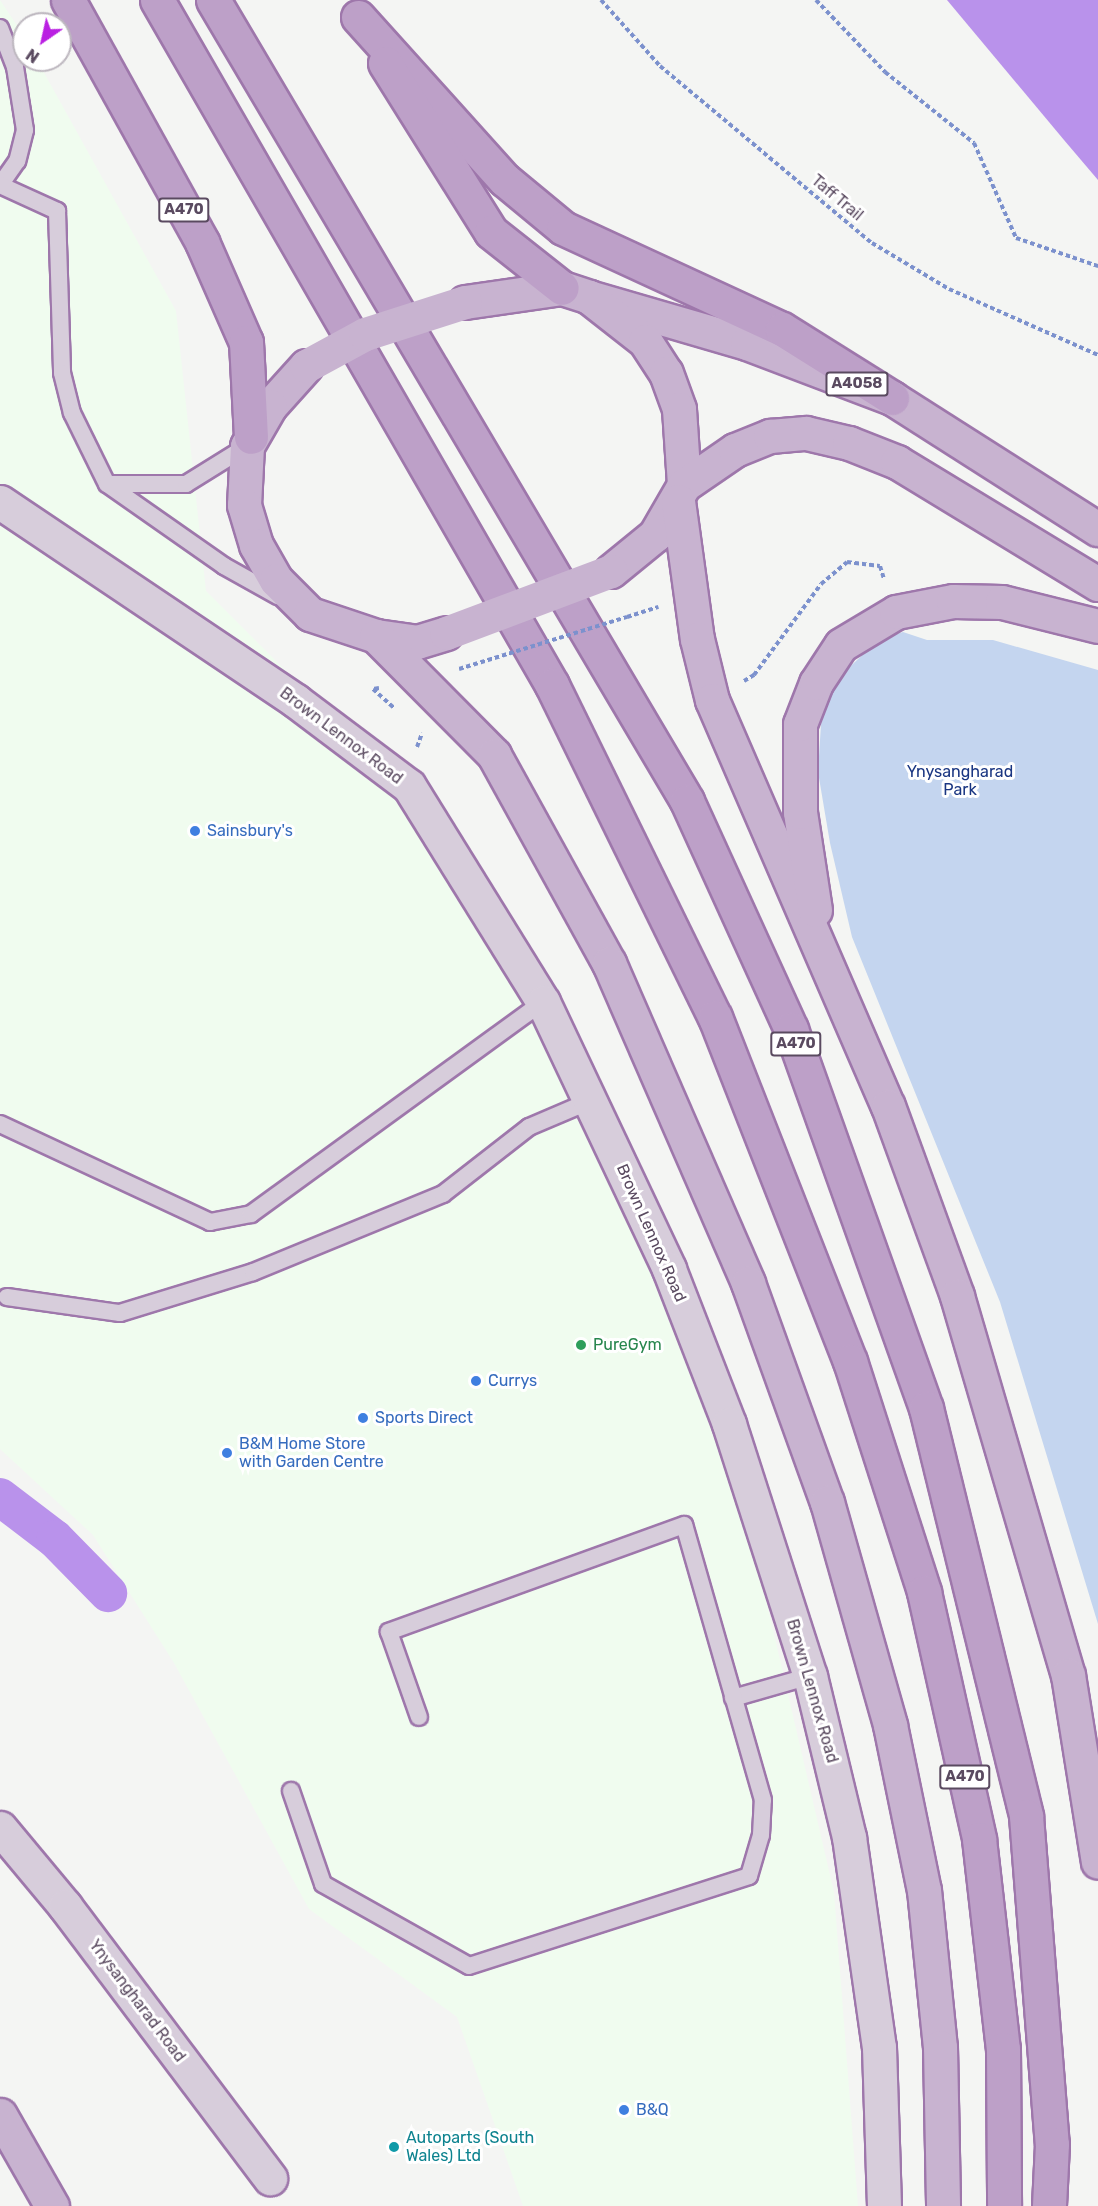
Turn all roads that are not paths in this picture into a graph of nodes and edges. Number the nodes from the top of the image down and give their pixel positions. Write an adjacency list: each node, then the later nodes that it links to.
1 (68, 0): 9 (highway, A470)
2 (157, 0): 34 (highway, A470)
3 (213, 0): 35 (highway, A470)
4 (352, 8): 7 (highway); 8 (highway)
5 (0, 28): 6 (lane)
6 (0, 185): 10 (lane)
7 (576, 292): 8 (main road, A4058); 9 (main road, bridge); 11 (main road)
8 (892, 398): 13 (main road, A4058)
9 (249, 441): 10 (lane); 15 (main road)
10 (107, 484): 15 (lane)
11 (681, 493): 14 (main road); 17 (main road, bridge); 18 (main road)
12 (0, 502): 19 (street, Brown Lennox Road)
13 (1098, 530)
14 (1098, 584)
15 (310, 614): 17 (main road)
16 (1098, 626): 18 (main road)
17 (376, 636): 33 (main road)
18 (821, 954): 28 (main road)
19 (543, 1002): 20 (street, Brown Lennox Road); 21 (lane)
20 (590, 1101): 22 (lane); 23 (street, Brown Lennox Road)
21 (0, 1124)
22 (8, 1297)
23 (810, 1676): 24 (lane); 32 (street, Brown Lennox Road)
24 (733, 1698): 25 (lane); 26 (lane)
25 (419, 1717)
26 (291, 1791)
27 (0, 1828): 30 (street, Ynysangharad Road)
28 (1098, 1862)
29 (0, 2115): 31 (main road)
30 (270, 2178)
31 (52, 2206)
32 (884, 2206)
33 (943, 2206)
34 (1004, 2206)
35 (1049, 2206)

